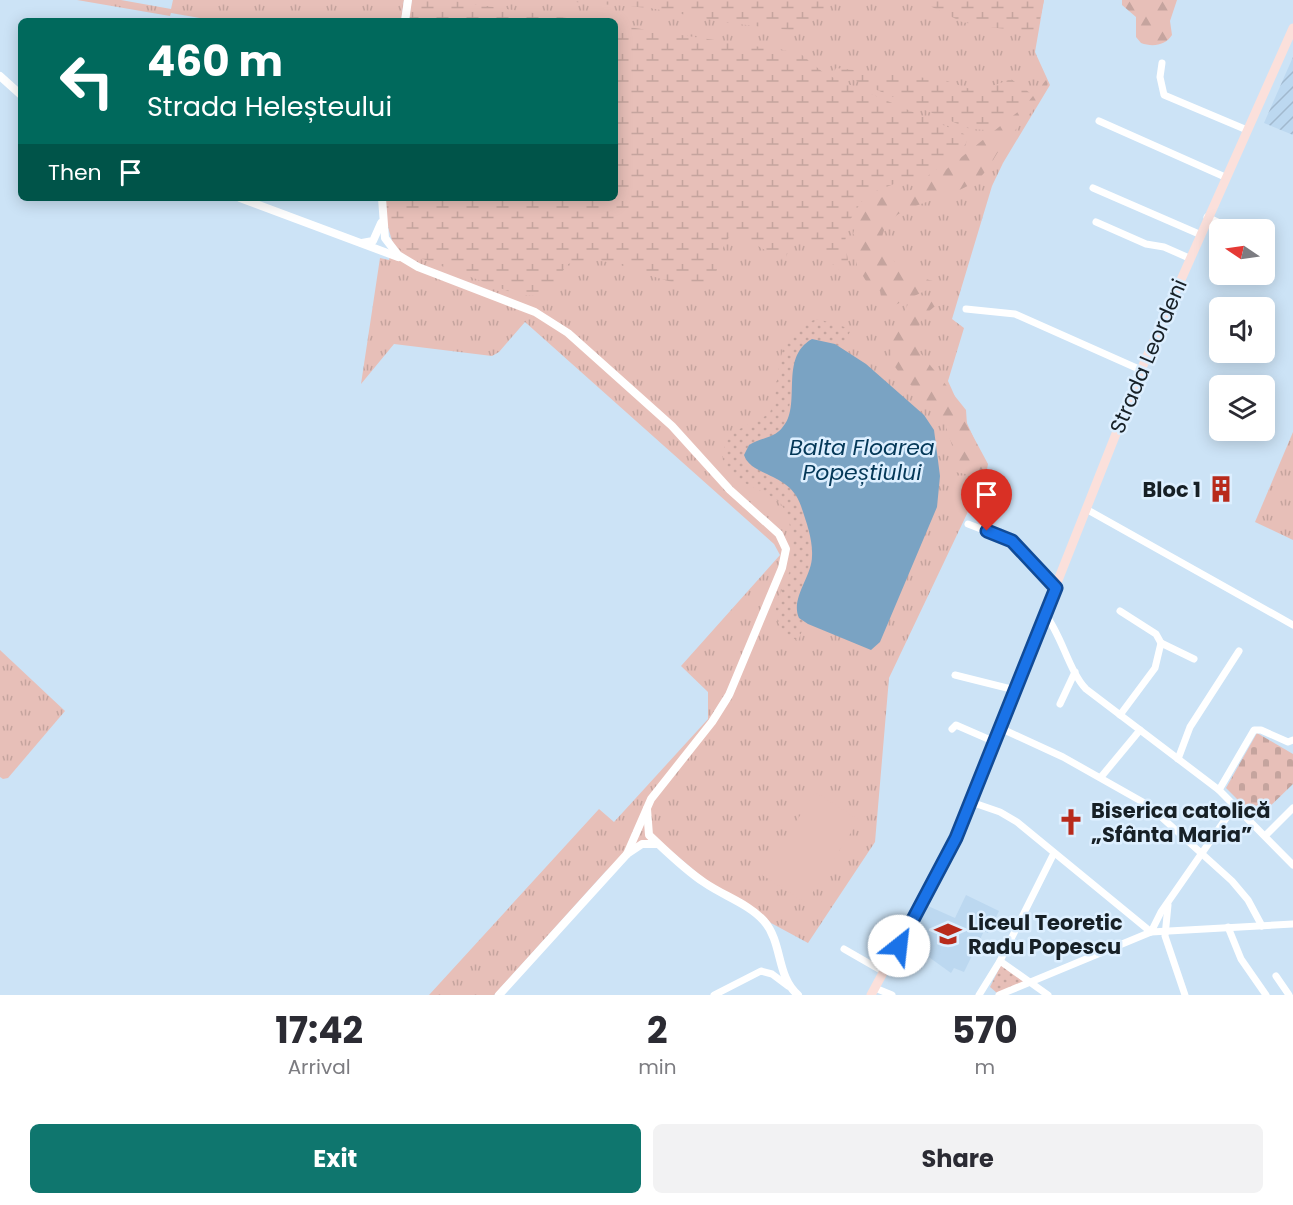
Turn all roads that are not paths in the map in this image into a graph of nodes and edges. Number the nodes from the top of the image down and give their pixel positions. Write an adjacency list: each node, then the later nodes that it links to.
1 (408, 0): 2 (street)
2 (405, 18)
3 (1293, 28): 8 (main road, Strada Leordeni)
4 (1162, 63): 8 (street)
5 (0, 76): 6 (street)
6 (18, 92)
7 (1099, 121): 9 (street)
8 (1247, 130): 9 (main road, Strada Leordeni)
9 (1225, 177): 13 (main road, Strada Leordeni)
10 (1093, 188): 16 (street)
11 (248, 201): 17 (street)
12 (382, 201): 17 (street)
13 (1207, 217): 14 (street); 16 (main road, Strada Leordeni)
14 (1211, 219)
15 (1096, 222): 18 (street)
16 (1199, 234): 18 (main road, Strada Leordeni)
17 (380, 243): 44 (street)
18 (1189, 258): 20 (main road, Strada Leordeni)
19 (966, 309): 20 (street)
20 (1141, 370): 21 (main road, Strada Leordeni)
21 (1086, 509): 23 (main road, Strada Leordeni); 26 (street)
22 (968, 524): 23 (street)
23 (1056, 588): 25 (main road, Strada Leordeni)
24 (1120, 611): 27 (street)
25 (1045, 614): 30 (street); 32 (main road, Strada Leordeni)
26 (1293, 625)
27 (1161, 643): 29 (street); 34 (street)
28 (1239, 651): 40 (street)
29 (1194, 659)
30 (1075, 672): 33 (street); 34 (street)
31 (955, 675): 32 (street)
32 (1015, 690): 35 (main road, Strada Leordeni)
33 (1060, 704)
34 (1120, 714): 37 (street)
35 (1000, 728): 39 (main road, Strada Leordeni); 41 (street)
36 (952, 729): 39 (street)
37 (1140, 730): 40 (street); 41 (street)
38 (1293, 740): 42 (street)
39 (995, 742): 43 (main road, Strada Leordeni)
40 (1179, 759): 42 (street)
41 (1101, 777): 51 (street)
42 (1219, 790): 45 (street)
43 (971, 802): 50 (street); 62 (main road, Strada Leordeni)
44 (648, 803): 47 (street); 49 (street)
45 (1236, 804): 48 (street); 51 (street)
46 (1293, 808): 48 (street)
47 (635, 835): 49 (street); 49 (street); 52 (street)
48 (1266, 835): 53 (street)
49 (646, 839): 52 (street); 64 (street)
50 (1054, 853): 59 (street); 61 (street)
51 (1202, 853): 54 (street); 56 (street)
52 (627, 854): 67 (street)
53 (1293, 865)
54 (1169, 900): 58 (street); 59 (street)
55 (1293, 924): 56 (street)
56 (1262, 926): 57 (street)
57 (1228, 927): 58 (street); 75 (street)
58 (1164, 930): 59 (street); 74 (street)
59 (1151, 932): 65 (street)
60 (844, 949): 62 (street)
61 (1000, 961): 65 (street); 71 (street)
62 (884, 972): 66 (main road, Strada Leordeni)
63 (1276, 976): 76 (street)
64 (788, 986): 68 (street); 69 (street)
65 (1028, 988): 72 (street); 73 (street)
66 (873, 991): 70 (street)
67 (499, 995)
68 (714, 995)
69 (798, 995)
70 (892, 995)
71 (979, 995)
72 (1001, 995)
73 (1048, 995)
74 (1185, 995)
75 (1266, 995)
76 (1289, 995)

